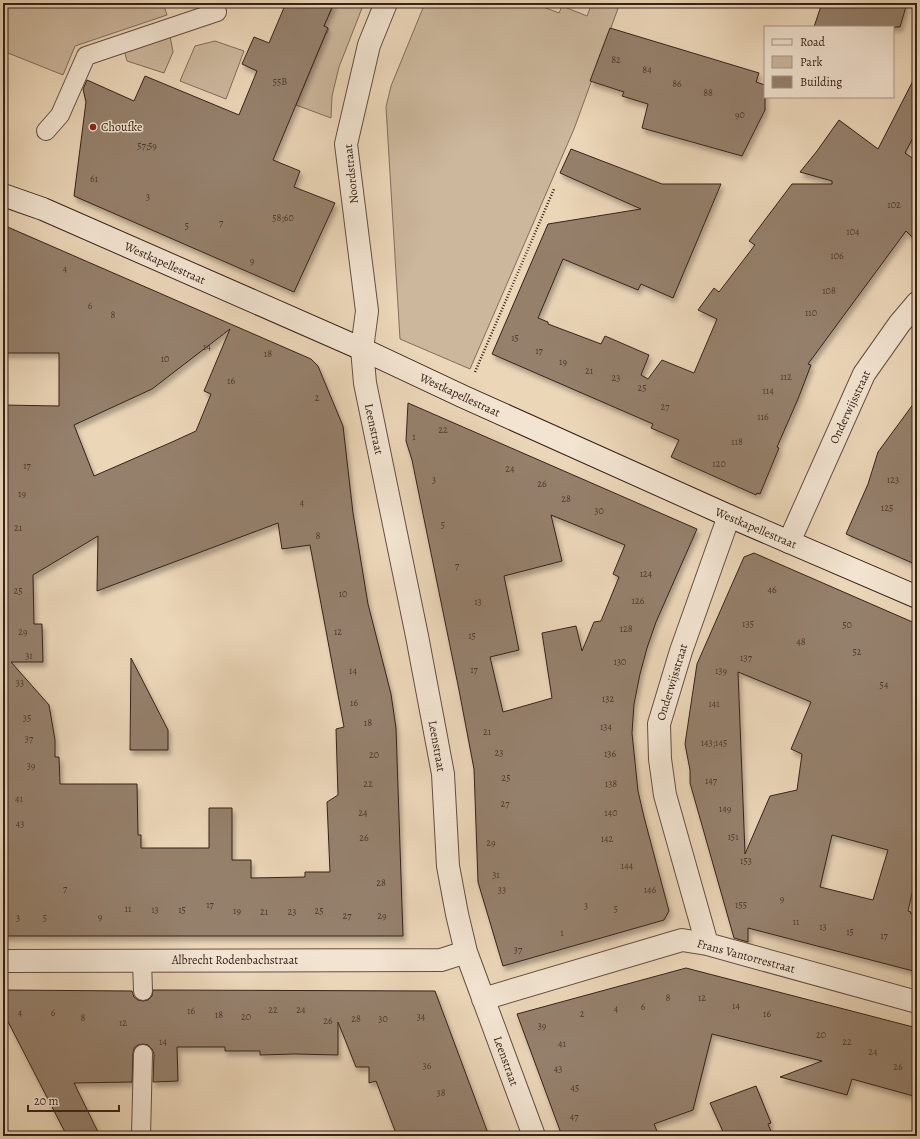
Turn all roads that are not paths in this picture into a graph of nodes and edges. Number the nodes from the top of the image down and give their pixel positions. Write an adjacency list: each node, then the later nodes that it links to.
1 (214, 3): 3 (lane)
2 (386, 3): 6 (street, Noordstraat)
3 (46, 131)
4 (3, 195): 6 (street, Westkapellestraat)
5 (917, 303): 8 (street, Onderwijsstraat)
6 (362, 349): 7 (street, Westkapellestraat); 11 (street, Leenstraat)
7 (729, 516): 8 (street, Westkapellestraat); 10 (street, Onderwijsstraat)
8 (789, 542): 9 (street, Westkapellestraat)
9 (917, 597)
10 (707, 944): 15 (street, Frans Vantorrestraat); 16 (street, Frans Vantorrestraat)
11 (466, 952): 13 (street, Albrecht Rodenbachstraat); 15 (street, Leenstraat)
12 (3, 961): 13 (street, Albrecht Rodenbachstraat)
13 (142, 961): 14 (lane)
14 (143, 991)
15 (483, 999): 19 (street, Leenstraat)
16 (917, 1002)
17 (143, 1054): 18 (lane)
18 (141, 1136)
19 (534, 1136)

